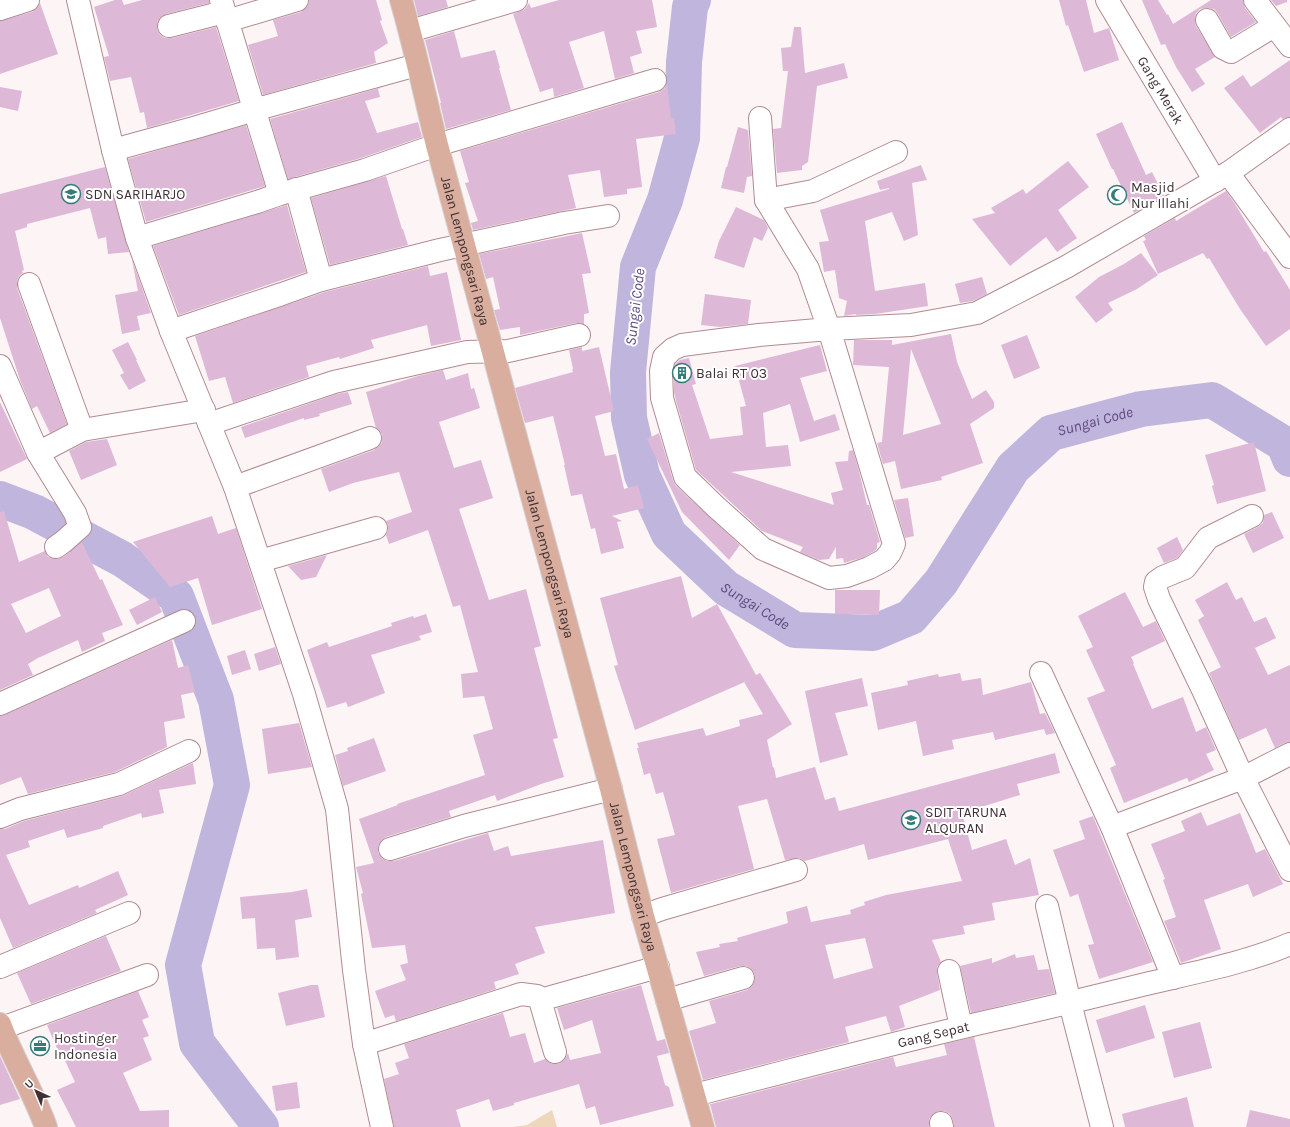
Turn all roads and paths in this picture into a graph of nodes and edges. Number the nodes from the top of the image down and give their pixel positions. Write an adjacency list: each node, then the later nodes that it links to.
1 (28, 0): 8 (street)
2 (78, 0): 21 (street)
3 (296, 0): 9 (street)
4 (401, 0): 13 (main road, Jalan Lempongsari Raya)
5 (516, 0): 13 (street)
6 (1107, 0): 23 (street, Gang Merak)
7 (1255, 0): 12 (street)
8 (0, 9)
9 (224, 11): 11 (street); 17 (street)
10 (1207, 20): 12 (street)
11 (170, 26)
12 (1274, 26): 14 (street)
13 (410, 31): 15 (main road, Jalan Lempongsari Raya)
14 (1290, 46)
15 (417, 65): 17 (street); 20 (main road, Jalan Lempongsari Raya)
16 (655, 80): 20 (street)
17 (254, 110): 21 (street); 24 (street)
18 (760, 118): 25 (street)
19 (1290, 129): 23 (street)
20 (437, 145): 24 (street); 28 (main road, Jalan Lempongsari Raya)
21 (113, 150): 27 (street)
22 (896, 152): 25 (street)
23 (1222, 177): 29 (street, Gang Merak); 32 (street)
24 (288, 191): 27 (street); 30 (street)
25 (766, 200): 32 (street)
26 (608, 216): 28 (street)
27 (137, 238): 33 (street)
28 (465, 245): 30 (street); 35 (main road, Jalan Lempongsari Raya)
29 (1290, 257)
30 (321, 280): 33 (street)
31 (29, 284): 38 (street)
32 (829, 329): 32 (street)
33 (171, 331): 37 (street)
34 (579, 335): 35 (street)
35 (494, 352): 37 (street); 52 (main road, Jalan Lempongsari Raya)
36 (0, 366): 40 (street)
37 (207, 417): 38 (street); 41 (street)
38 (82, 430): 40 (street)
39 (370, 438): 41 (street)
40 (38, 453): 44 (street)
41 (236, 487): 45 (street)
42 (1252, 516): 51 (street)
43 (376, 528): 45 (street)
44 (60, 545)
45 (260, 561): 73 (street)
46 (184, 621): 48 (street)
47 (1040, 673): 54 (street)
48 (0, 704)
49 (189, 752): 53 (street)
50 (1290, 754): 51 (street)
51 (1243, 778): 54 (street); 57 (street)
52 (611, 789): 55 (street); 60 (main road, Jalan Lempongsari Raya)
53 (0, 816)
54 (1112, 827): 67 (street)
55 (390, 849)
56 (796, 870): 60 (street)
57 (1290, 870)
58 (1047, 906): 70 (street)
59 (129, 913): 62 (street)
60 (643, 916): 63 (main road, Jalan Lempongsari Raya)
61 (1290, 944): 67 (street, Gang Sepat)
62 (0, 967)
63 (658, 967): 68 (street); 69 (main road, Jalan Lempongsari Raya)
64 (950, 971): 72 (street)
65 (147, 975): 71 (street)
66 (743, 978): 69 (street)
67 (1173, 978): 70 (street, Gang Sepat)
68 (540, 1000): 73 (street); 75 (street)
69 (668, 1000): 76 (main road, Jalan Lempongsari Raya)
70 (1070, 1003): 72 (street, Gang Sepat); 80 (street)
71 (1, 1026): 74 (main road)
72 (961, 1027): 76 (street, Gang Sepat)
73 (364, 1044): 78 (street)
74 (5, 1052): 77 (main road)
75 (556, 1052)
76 (694, 1095): 79 (main road, Jalan Lempongsari Raya)
77 (46, 1127)
78 (382, 1127)
79 (703, 1127)
80 (1102, 1127)

